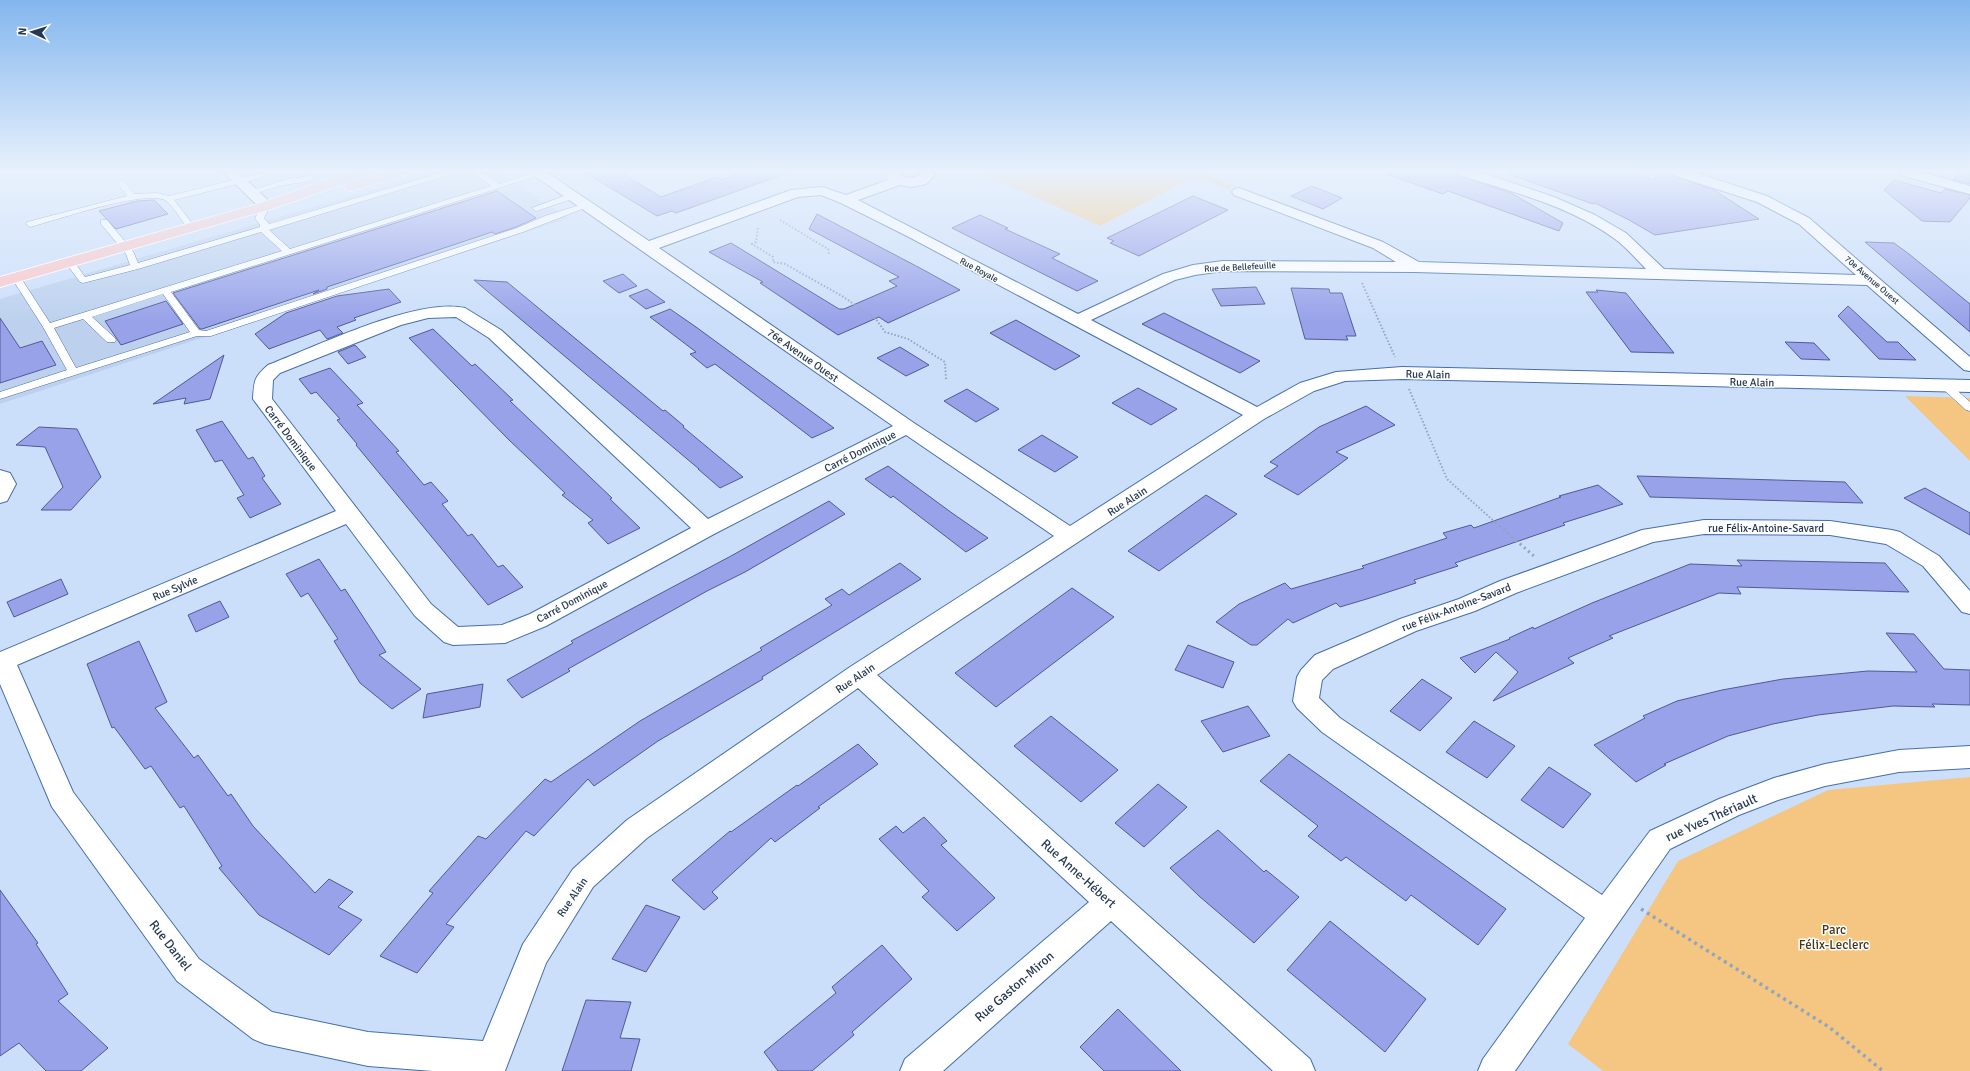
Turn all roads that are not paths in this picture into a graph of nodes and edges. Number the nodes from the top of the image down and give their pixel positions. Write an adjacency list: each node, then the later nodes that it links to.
1 (38, 222): 16 (lane)
2 (104, 222): 20 (lane)
3 (187, 222): 17 (lane)
4 (209, 222): 17 (main road)
5 (262, 222): 19 (lane)
6 (287, 222): 19 (lane)
7 (385, 222): 22 (lane)
8 (534, 222): 18 (lane)
9 (540, 222): 34 (lane)
10 (610, 222): 21 (street, 76e Avenue Ouest)
11 (716, 222): 21 (street, Rue Royale)
12 (888, 222): 32 (street, Rue Royale)
13 (1318, 222): 25 (street)
14 (1597, 222): 26 (street)
15 (1805, 222): 28 (street, 70e Avenue Ouest)
16 (30, 224)
17 (191, 227): 20 (main road)
18 (513, 228)
19 (263, 229): 22 (lane); 24 (lane)
20 (125, 246): 23 (main road); 24 (lane)
21 (646, 247): 43 (street, 76e Avenue Ouest)
22 (288, 252): 30 (lane)
23 (70, 262): 24 (lane); 27 (main road)
24 (135, 267)
25 (1415, 267): 26 (street, Rue de Bellefeuille); 32 (street, Rue de Bellefeuille)
26 (1659, 273): 28 (street, Rue de Bellefeuille)
27 (16, 277): 29 (main road); 33 (lane)
28 (1872, 280): 36 (street, 70e Avenue Ouest)
29 (0, 282)
30 (165, 291): 31 (lane); 34 (lane)
31 (85, 316): 33 (lane); 35 (lane)
32 (1076, 321): 42 (street, Rue Royale)
33 (48, 327): 37 (lane)
34 (196, 333): 35 (lane)
35 (112, 358): 37 (lane)
36 (1970, 366)
37 (73, 372): 40 (lane)
38 (1947, 386): 39 (street, Rue Alain); 41 (lane); 42 (street, Rue Alain)
39 (1970, 386)
40 (0, 396)
41 (1970, 408)
42 (1257, 415): 48 (street, Rue Alain)
43 (907, 427): 47 (street, Carré Dominique); 48 (street, 76e Avenue Ouest)
44 (0, 476): 45 (street)
45 (0, 496)
46 (350, 514): 47 (street, Carré Dominique); 47 (street, Carré Dominique); 50 (street, Rue Sylvie)
47 (706, 529)
48 (1071, 537): 51 (street, Rue Alain)
49 (1970, 606): 54 (street, rue Félix-Antoine-Savard)
50 (2, 662): 55 (street, Rue Daniel)
51 (859, 674): 53 (street, Rue Anne-Hébert); 55 (street, Rue Alain)
52 (1970, 757): 54 (street, rue Yves Thériault)
53 (1111, 902): 56 (street, Rue Gaston-Miron); 57 (street, Rue Anne-Hébert)
54 (1612, 905): 58 (street, rue Yves Thériault)
55 (491, 1065)
56 (917, 1071)
57 (1298, 1071)
58 (1495, 1071)

